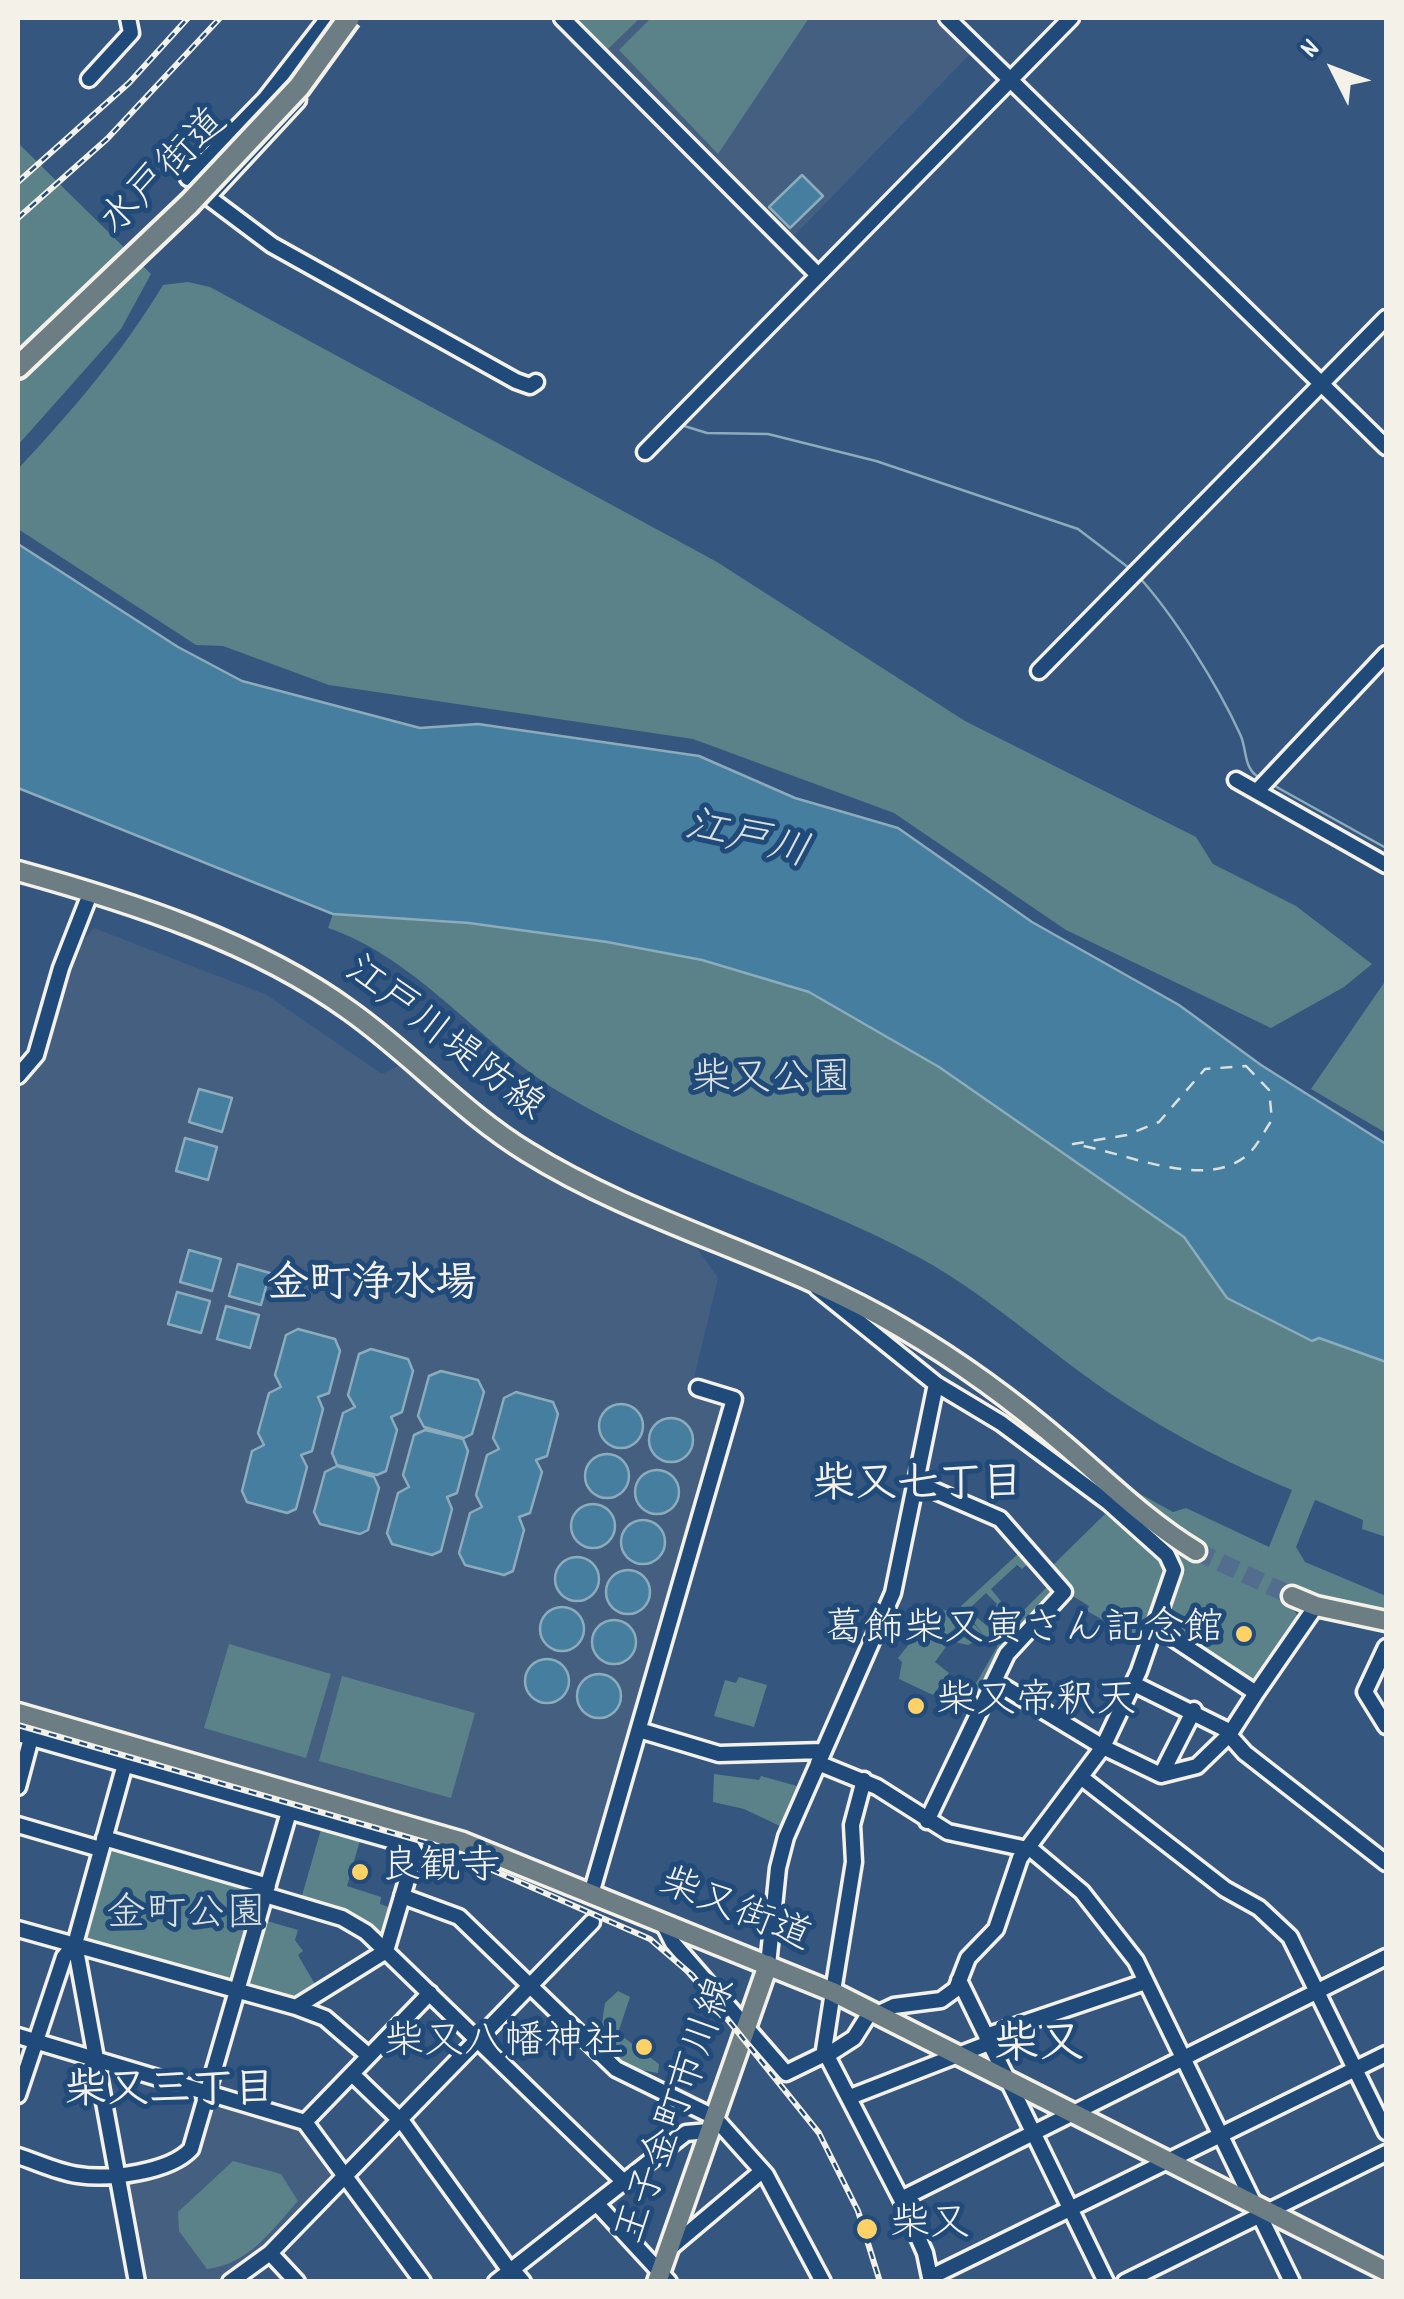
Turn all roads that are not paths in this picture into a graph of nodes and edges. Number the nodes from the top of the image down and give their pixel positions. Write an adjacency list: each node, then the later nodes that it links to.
1 (128, 18): 9 (street)
2 (328, 18): 11 (street)
3 (338, 18): 11 (highway, 水戸街道)
4 (349, 18): 11 (highway, 水戸街道, bridge)
5 (360, 18): 17 (street)
6 (562, 18): 13 (street)
7 (946, 18): 10 (street)
8 (1071, 18): 10 (street)
9 (89, 79)
10 (1010, 79): 13 (street); 18 (street)
11 (186, 193): 12 (highway, 水戸街道)
12 (160, 225): 15 (highway, 水戸街道); 16 (highway, 水戸街道)
13 (818, 275): 20 (street)
14 (1386, 318): 18 (street)
15 (18, 353)
16 (18, 368)
17 (536, 382)
18 (1322, 384): 19 (street); 22 (street)
19 (1386, 447)
20 (645, 452)
21 (1386, 654): 24 (street)
22 (1039, 671)
23 (1236, 780): 24 (street)
24 (1256, 791): 25 (street)
25 (1386, 865)
26 (18, 871): 27 (main road, 江戸川堤防線)
27 (90, 894): 28 (street); 29 (main road, 江戸川堤防線)
28 (18, 1076)
29 (816, 1287): 30 (street, 江戸川堤防線); 33 (main road, 江戸川堤防線)
30 (936, 1384): 32 (street); 37 (street, 江戸川堤防線)
31 (698, 1388): 45 (street)
32 (917, 1483): 39 (street); 49 (street)
33 (1196, 1551)
34 (1292, 1596): 35 (main road)
35 (1316, 1606): 36 (main road); 41 (street)
36 (1386, 1621)
37 (1154, 1624): 40 (street, 江戸川堤防線); 41 (street)
38 (1386, 1647): 44 (street)
39 (994, 1681): 48 (street); 56 (street)
40 (1134, 1684): 42 (street); 48 (street, 江戸川堤防線)
41 (1256, 1693): 46 (street)
42 (1194, 1710): 46 (street); 51 (street)
43 (18, 1713): 62 (main road, 柴又街道)
44 (1386, 1726)
45 (639, 1730): 49 (street); 62 (street)
46 (1230, 1733): 51 (street); 60 (street)
47 (26, 1738): 50 (street); 54 (street)
48 (1103, 1747): 51 (street); 52 (street, 江戸川堤防線)
49 (821, 1757): 53 (street); 70 (street)
50 (125, 1764): 55 (street); 58 (street)
51 (1161, 1775)
52 (1082, 1778): 59 (street, 江戸川堤防線); 74 (street)
53 (864, 1780): 56 (street); 84 (street)
54 (18, 1787)
55 (289, 1812): 61 (street); 63 (street)
56 (927, 1821): 59 (street)
57 (18, 1825): 58 (street)
58 (102, 1844): 61 (street); 67 (street)
59 (1028, 1848): 71 (street, 江戸川堤防線); 72 (street)
60 (1386, 1863)
61 (266, 1890): 68 (street); 75 (street)
62 (591, 1894): 65 (main road, 柴又街道)
63 (402, 1896): 68 (street); 73 (street)
64 (592, 1922): 73 (street)
65 (663, 1923): 70 (main road, 柴又街道); 79 (street)
66 (18, 1929): 67 (street)
67 (75, 1944): 75 (street); 83 (street); 89 (street)
68 (386, 1951): 76 (street); 77 (street)
69 (1386, 1956): 74 (street)
70 (768, 1965): 78 (main road, 柴又街道); 79 (main road, 王子金町市川線)
71 (959, 1980): 78 (street); 82 (street)
72 (1145, 1982): 82 (street); 88 (street)
73 (531, 1985): 81 (street); 99 (street)
74 (1318, 1991): 88 (street); 90 (street)
75 (238, 1992): 77 (street); 93 (street)
76 (430, 1993): 81 (street); 86 (street)
77 (296, 2007): 86 (street)
78 (874, 2013): 84 (street); 87 (main road, 柴又街道)
79 (746, 2028): 84 (street); 99 (main road, 王子金町市川線)
80 (18, 2036): 83 (street)
81 (478, 2039): 97 (street); 109 (street)
82 (987, 2040): 87 (street); 92 (street)
83 (36, 2041): 89 (street); 94 (street)
84 (825, 2052): 95 (street)
85 (1386, 2054): 90 (street)
86 (369, 2056): 91 (street)
87 (958, 2056): 92 (main road, 柴又街道); 95 (street)
88 (1181, 2058): 96 (street); 102 (street)
89 (94, 2059): 93 (street); 107 (street)
90 (1356, 2070): 101 (street); 102 (street)
91 (352, 2074): 97 (street); 98 (street)
92 (1006, 2080): 96 (main road, 柴又街道); 100 (street)
93 (209, 2093): 98 (street); 107 (street)
94 (18, 2095)
95 (850, 2097): 110 (street)
96 (1068, 2113): 100 (street); 105 (main road, 柴又街道)
97 (399, 2120): 108 (street); 116 (street)
98 (305, 2122): 108 (street)
99 (711, 2124): 106 (street); 109 (street); 114 (main road, 王子金町市川線)
100 (1032, 2131): 110 (street); 112 (street)
101 (1386, 2132)
102 (1220, 2136): 105 (street); 113 (street)
103 (1386, 2152): 113 (street)
104 (18, 2156): 107 (street)
105 (1166, 2163): 112 (street); 113 (main road, 柴又街道)
106 (762, 2171): 114 (street); 126 (street)
107 (116, 2173): 120 (street)
108 (346, 2176): 115 (street); 123 (street)
109 (625, 2183): 111 (street)
110 (901, 2199): 119 (street)
111 (598, 2205): 116 (street); 118 (street)
112 (1071, 2210): 119 (street); 127 (street)
113 (1259, 2212): 117 (main road, 柴又街道); 128 (street); 129 (street)
114 (667, 2251): 118 (main road, 王子金町市川線)
115 (270, 2253): 121 (street); 122 (street)
116 (511, 2270): 124 (street); 125 (street)
117 (1386, 2272)
118 (658, 2279)
119 (931, 2279)
120 (137, 2282)
121 (230, 2282)
122 (296, 2282)
123 (423, 2282)
124 (496, 2282)
125 (523, 2282)
126 (823, 2282)
127 (1106, 2282)
128 (1124, 2282)
129 (1292, 2282)

